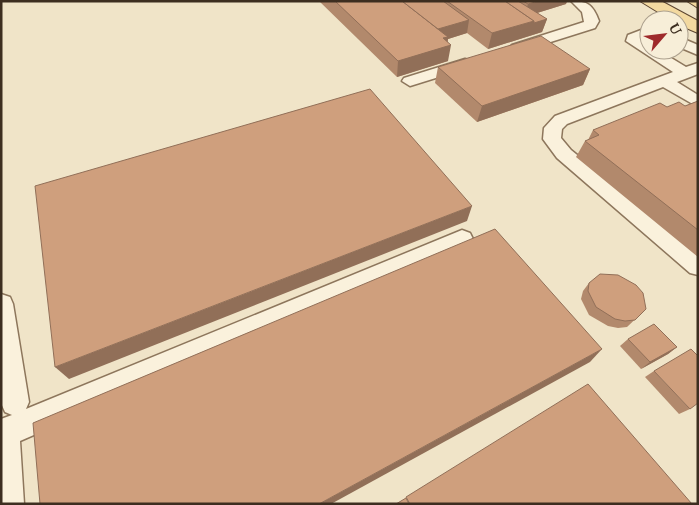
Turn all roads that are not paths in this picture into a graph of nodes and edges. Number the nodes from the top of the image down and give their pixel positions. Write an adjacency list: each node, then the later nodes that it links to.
1 (577, 1): 6 (lane)
2 (648, 1): 3 (main road)
3 (698, 28)
4 (639, 34): 5 (lane)
5 (639, 44)
6 (502, 53)
7 (484, 58): 10 (lane)
8 (670, 60): 9 (lane)
9 (692, 71): 11 (lane)
10 (410, 81)
11 (664, 81): 12 (lane); 14 (lane)
12 (698, 102)
13 (462, 239): 18 (lane)
14 (698, 266)
15 (1, 304): 16 (lane)
16 (2, 311): 17 (lane)
17 (15, 402)
18 (3, 433): 19 (lane)
19 (8, 504)

